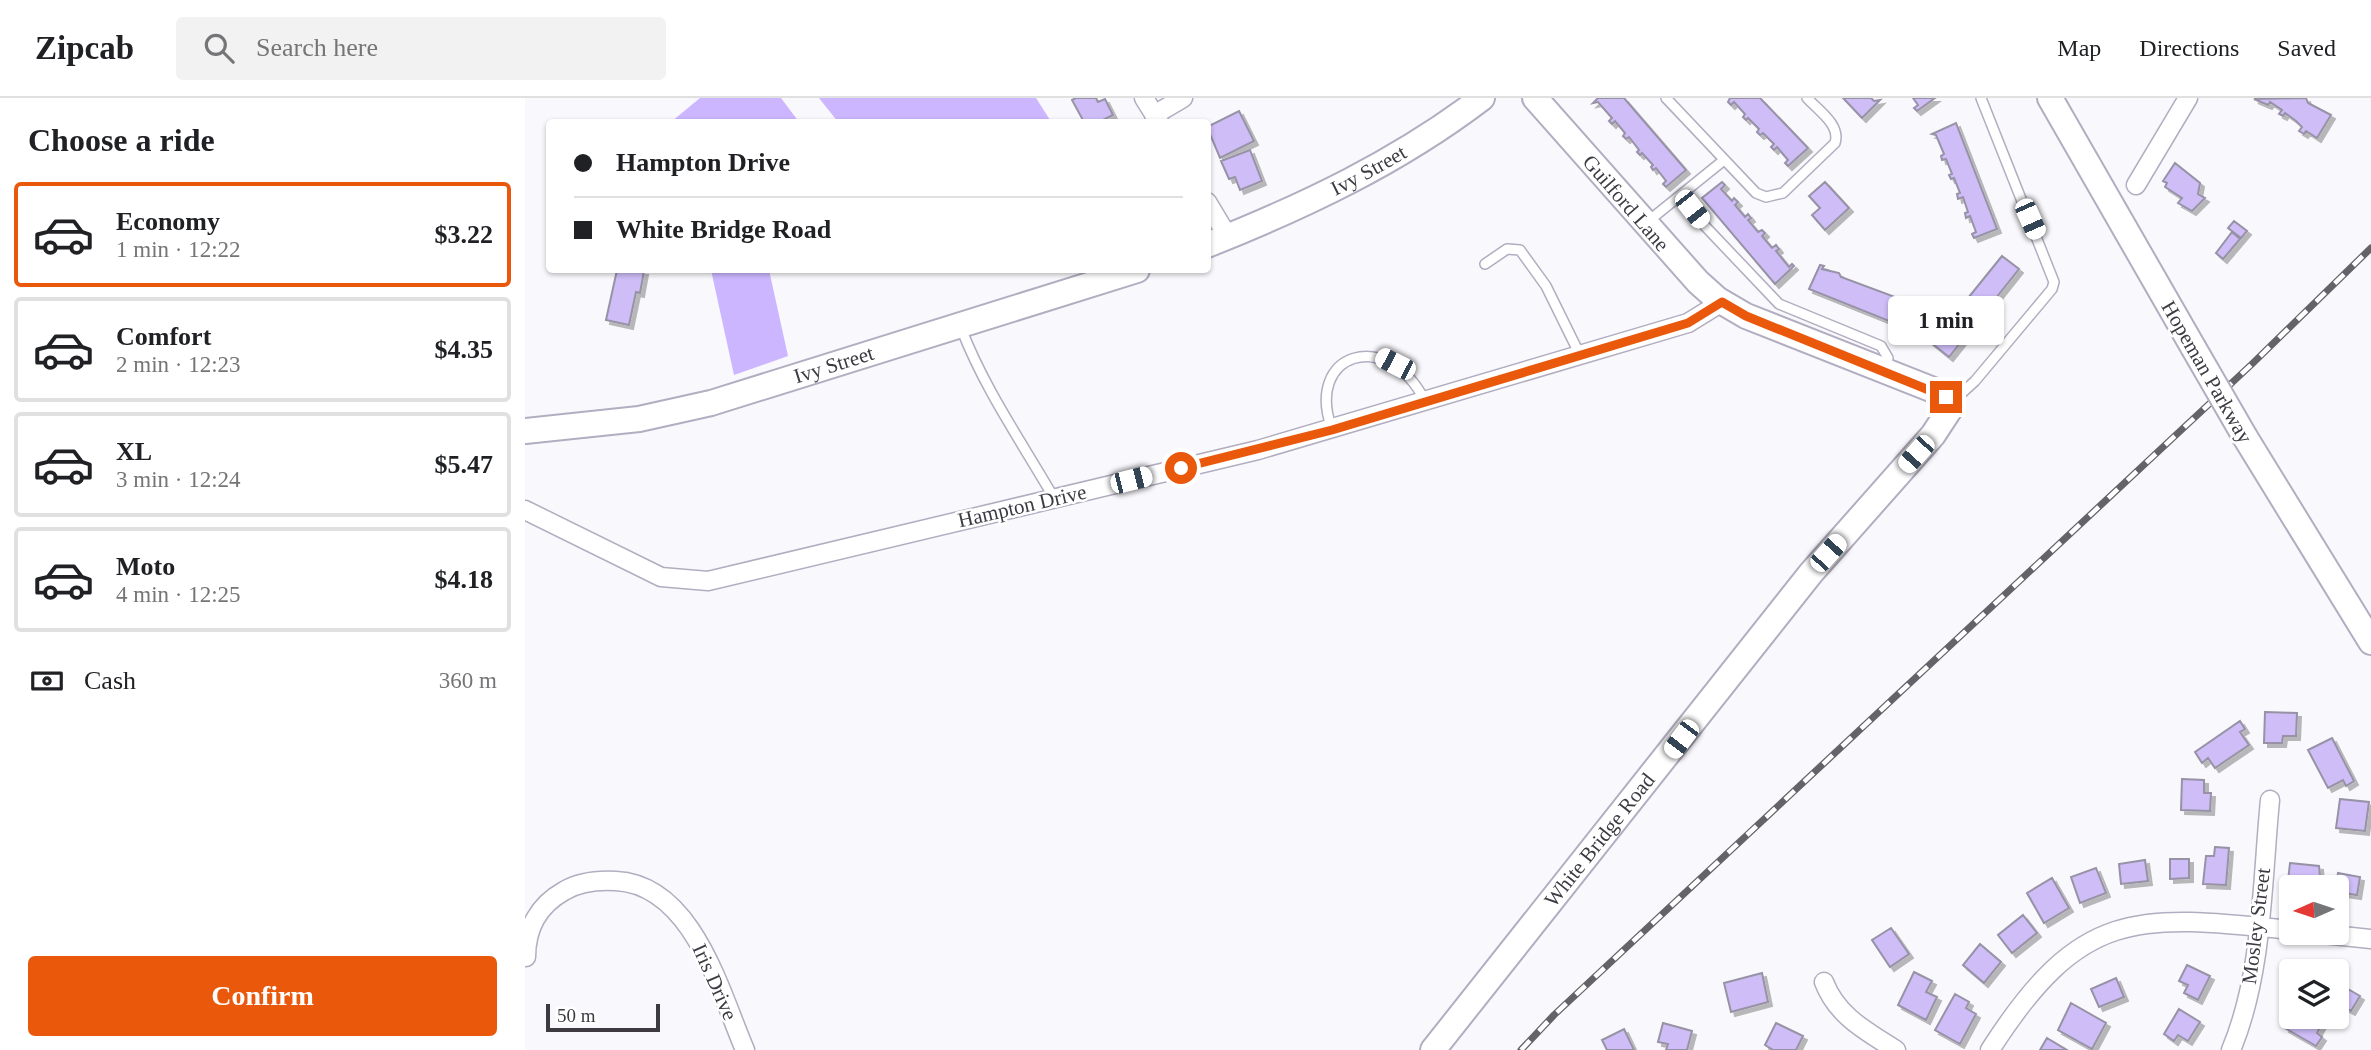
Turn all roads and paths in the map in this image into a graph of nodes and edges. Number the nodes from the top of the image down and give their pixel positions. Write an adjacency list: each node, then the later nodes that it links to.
1 (1145, 98): 10 (street)
2 (1183, 98): 10 (street)
3 (1482, 98): 16 (main road, Ivy Street)
4 (1535, 98): 15 (main road, Guilford Lane)
5 (1666, 98): 11 (lane)
6 (1807, 98): 11 (lane)
7 (1981, 98): 24 (lane)
8 (2050, 98): 29 (main road, Hopeman Parkway, bridge)
9 (2189, 98): 12 (street)
10 (1157, 119)
11 (1724, 160): 13 (lane)
12 (2136, 185)
13 (1681, 195): 15 (lane); 22 (lane)
14 (1211, 216): 16 (street)
15 (1645, 224): 19 (main road, Guilford Lane)
16 (1218, 241)
17 (1485, 264): 21 (lane)
18 (1128, 273): 20 (main road, Ivy Street)
19 (1722, 302): 21 (street, Hampton Drive); 22 (main road)
20 (961, 327): 26 (main road, Ivy Street); 27 (lane)
21 (1580, 355): 23 (street, Hampton Drive)
22 (1886, 371): 24 (main road)
23 (1425, 402): 25 (street, Hampton Drive); 25 (lane)
24 (1950, 404): 38 (main road, White Bridge Road)
25 (1332, 430): 27 (street, Hampton Drive)
26 (525, 431)
27 (1054, 498): 28 (street, Hampton Drive)
28 (525, 510)
29 (2371, 642)
30 (2270, 800): 31 (street, Mosley Street)
31 (2257, 927): 32 (street); 40 (street); 41 (street, Mosley Street)
32 (2279, 929)
33 (2349, 937): 34 (street)
34 (2371, 939)
35 (526, 957): 37 (street, Iris Drive)
36 (1825, 982): 39 (street)
37 (745, 1050)
38 (1433, 1050)
39 (1896, 1050)
40 (1990, 1050)
41 (2231, 1050)

